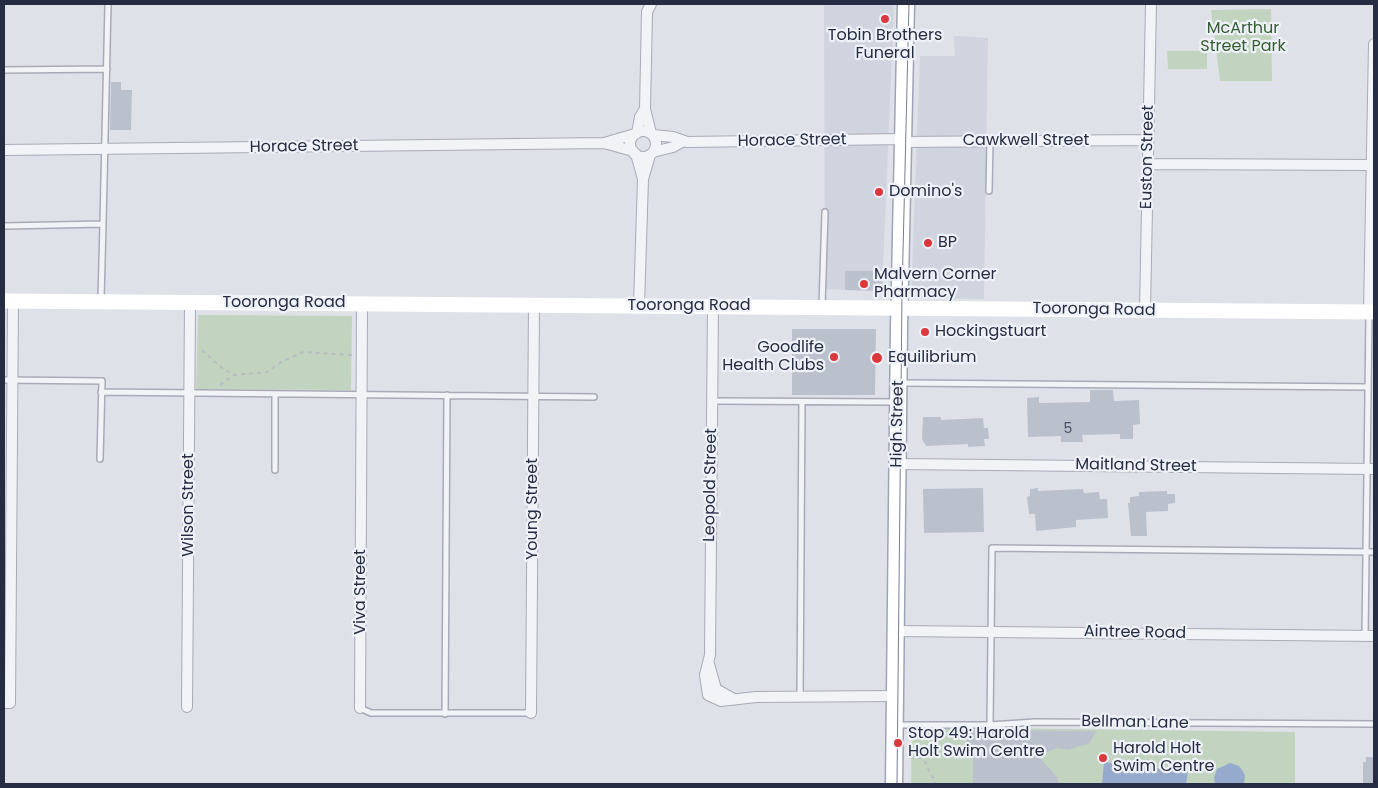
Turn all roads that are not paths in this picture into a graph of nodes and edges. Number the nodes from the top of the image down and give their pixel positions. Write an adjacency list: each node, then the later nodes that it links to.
1 (108, 4): 6 (lane)
2 (906, 4): 11 (main road, High Street)
3 (1151, 4): 12 (street, Euston Street)
4 (647, 7): 8 (street)
5 (1374, 44): 13 (street)
6 (107, 69): 7 (lane); 17 (lane)
7 (4, 70)
8 (645, 109): 9 (street); 10 (street)
9 (636, 134): 10 (street); 16 (street, Horace Street); 19 (street)
10 (652, 134): 15 (street, Horace Street); 20 (street)
11 (903, 140): 14 (street, Cawkwell Street); 15 (street, Horace Street); 36 (main road, High Street)
12 (1148, 140): 14 (street, Cawkwell Street); 21 (street, Euston Street)
13 (1373, 140): 22 (street)
14 (990, 141): 24 (lane)
15 (682, 142): 20 (street, Horace Street)
16 (604, 143): 17 (street, Horace Street); 19 (street, Horace Street)
17 (105, 149): 18 (street, Horace Street); 26 (lane)
18 (4, 150)
19 (635, 153): 20 (street); 23 (street)
20 (651, 154): 23 (street)
21 (1148, 164): 22 (street); 37 (street, Euston Street)
22 (1372, 165): 38 (street)
23 (643, 178): 33 (street)
24 (989, 191)
25 (825, 212): 35 (lane)
26 (103, 224): 27 (lane); 29 (lane)
27 (4, 226)
28 (9, 301): 29 (main road, Tooronga Road); 39 (street)
29 (101, 302): 30 (main road, Tooronga Road)
30 (190, 303): 31 (main road, Tooronga Road); 43 (street, Wilson Street)
31 (362, 304): 32 (main road, Tooronga Road); 45 (street, Viva Street)
32 (534, 305): 33 (main road, Tooronga Road); 47 (street, Young Street)
33 (639, 306): 34 (main road, Tooronga Road)
34 (713, 306): 35 (main road, Tooronga Road); 49 (street, Leopold Street)
35 (822, 307): 36 (main road, Tooronga Road)
36 (899, 308): 37 (main road, Tooronga Road); 40 (main road, High Street)
37 (1145, 310): 38 (main road, Tooronga Road)
38 (1371, 312): 41 (lane)
39 (8, 380): 42 (lane); 63 (street)
40 (898, 382): 41 (lane); 51 (main road, High Street)
41 (1368, 387): 54 (lane)
42 (101, 392): 43 (lane); 52 (lane)
43 (190, 393): 44 (lane); 64 (street, Wilson Street)
44 (275, 394): 45 (lane); 55 (lane)
45 (362, 395): 46 (lane); 65 (street, Viva Street)
46 (447, 395): 47 (lane); 67 (lane)
47 (534, 396): 48 (lane); 66 (street, Young Street)
48 (594, 397)
49 (712, 401): 50 (lane); 62 (street, Leopold Street)
50 (802, 402): 51 (lane); 62 (lane)
51 (898, 402): 53 (main road, High Street)
52 (100, 459)
53 (897, 464): 54 (street, Maitland Street); 58 (main road, High Street)
54 (1371, 469): 56 (lane)
55 (275, 470)
56 (1366, 552): 57 (lane); 59 (lane); 60 (lane)
57 (1374, 552)
58 (896, 631): 59 (street, Aintree Road); 61 (main road, High Street)
59 (991, 632): 60 (street, Aintree Road); 70 (lane)
60 (1370, 636)
61 (895, 696): 62 (street, Leopold Street); 68 (main road, High Street)
62 (800, 697)
63 (7, 703)
64 (187, 707)
65 (360, 708): 67 (lane, Viva Street)
66 (531, 713): 67 (lane, Viva Street)
67 (445, 714)
68 (895, 724): 70 (lane, Bellman Lane); 71 (main road, High Street)
69 (1374, 724): 70 (lane, Bellman Lane)
70 (990, 725)
71 (894, 784)

